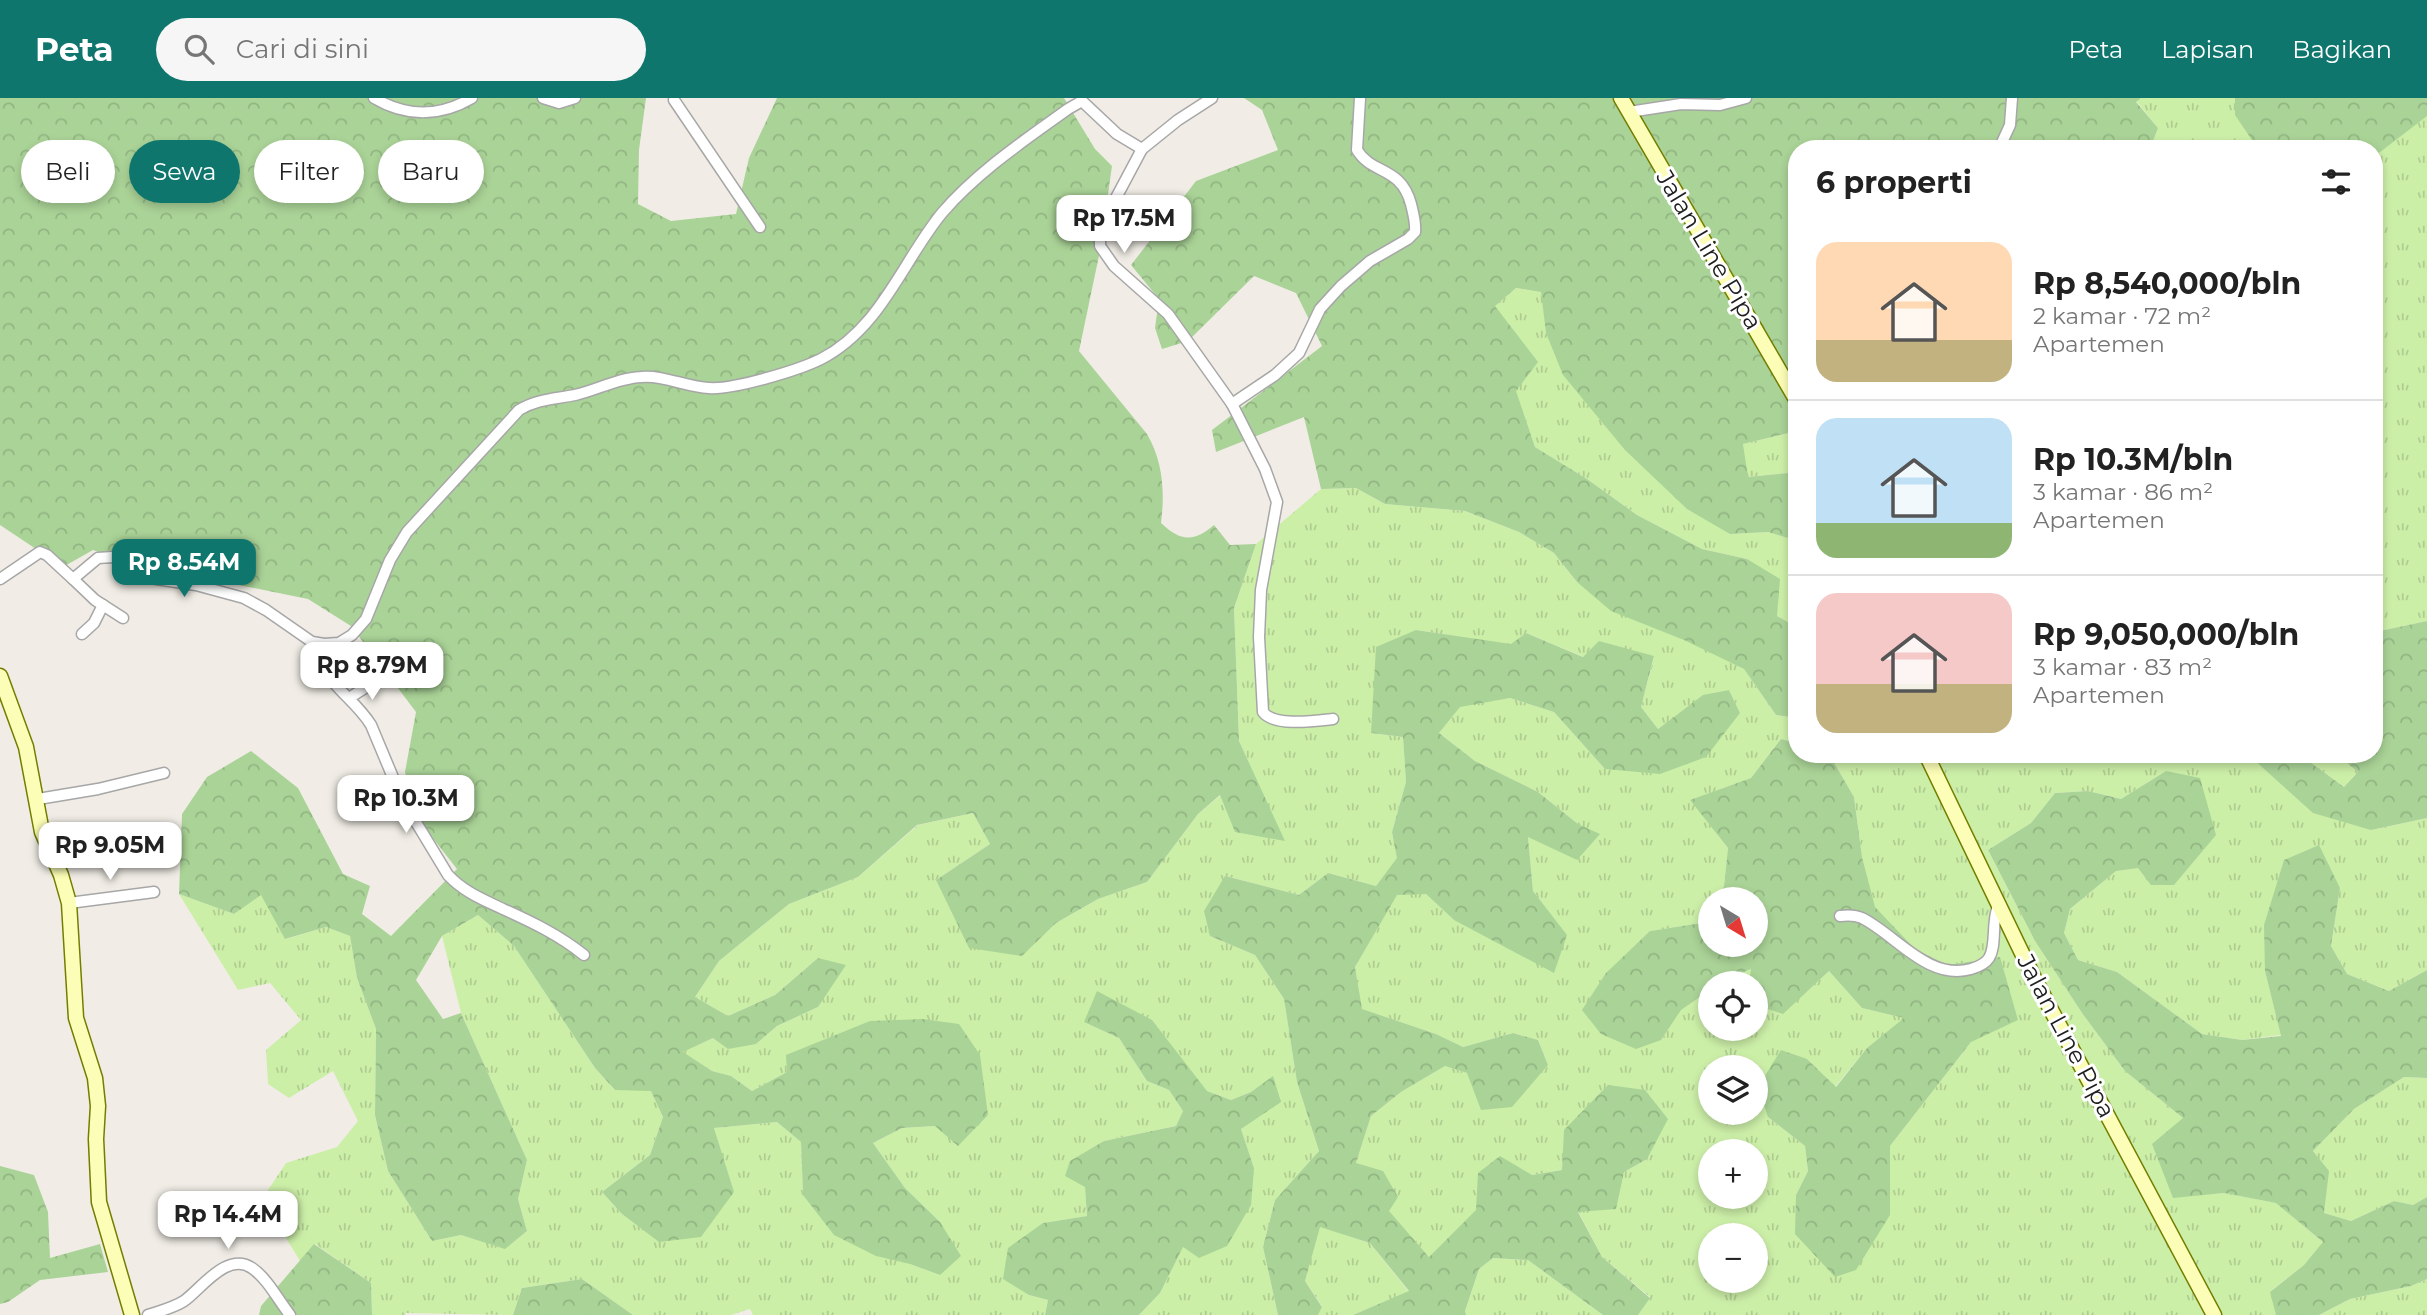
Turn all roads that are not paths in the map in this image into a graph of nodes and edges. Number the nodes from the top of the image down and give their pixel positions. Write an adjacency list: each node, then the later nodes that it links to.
1 (374, 98): 2 (street)
2 (472, 98)
3 (543, 98): 4 (street)
4 (575, 98)
5 (1212, 98): 14 (street)
6 (1360, 98): 17 (street)
7 (1621, 98): 12 (main road, Jalan Line Pipa)
8 (1746, 98): 12 (street)
9 (2012, 98): 13 (street)
10 (673, 99): 15 (street)
11 (1081, 100): 14 (street); 23 (street)
12 (1629, 111): 16 (main road, Jalan Line Pipa)
13 (2002, 140)
14 (1142, 149): 17 (street)
15 (761, 227)
16 (1788, 385)
17 (1232, 404): 27 (street)
18 (0, 579): 19 (street)
19 (73, 579): 20 (street); 23 (street)
20 (103, 605): 21 (street); 22 (street)
21 (123, 618)
22 (82, 635)
23 (319, 644): 26 (street)
24 (0, 676): 30 (main road)
25 (379, 679): 26 (street)
26 (349, 698): 35 (street)
27 (1334, 719)
28 (1930, 763): 33 (main road, Jalan Line Pipa)
29 (164, 773): 30 (street)
30 (38, 799): 32 (main road)
31 (154, 892): 32 (street)
32 (69, 903): 36 (main road)
33 (1998, 906): 34 (street); 39 (main road, Jalan Line Pipa)
34 (1840, 916)
35 (584, 955)
36 (132, 1315)
37 (148, 1315): 38 (street)
38 (290, 1315)
39 (2214, 1315)

